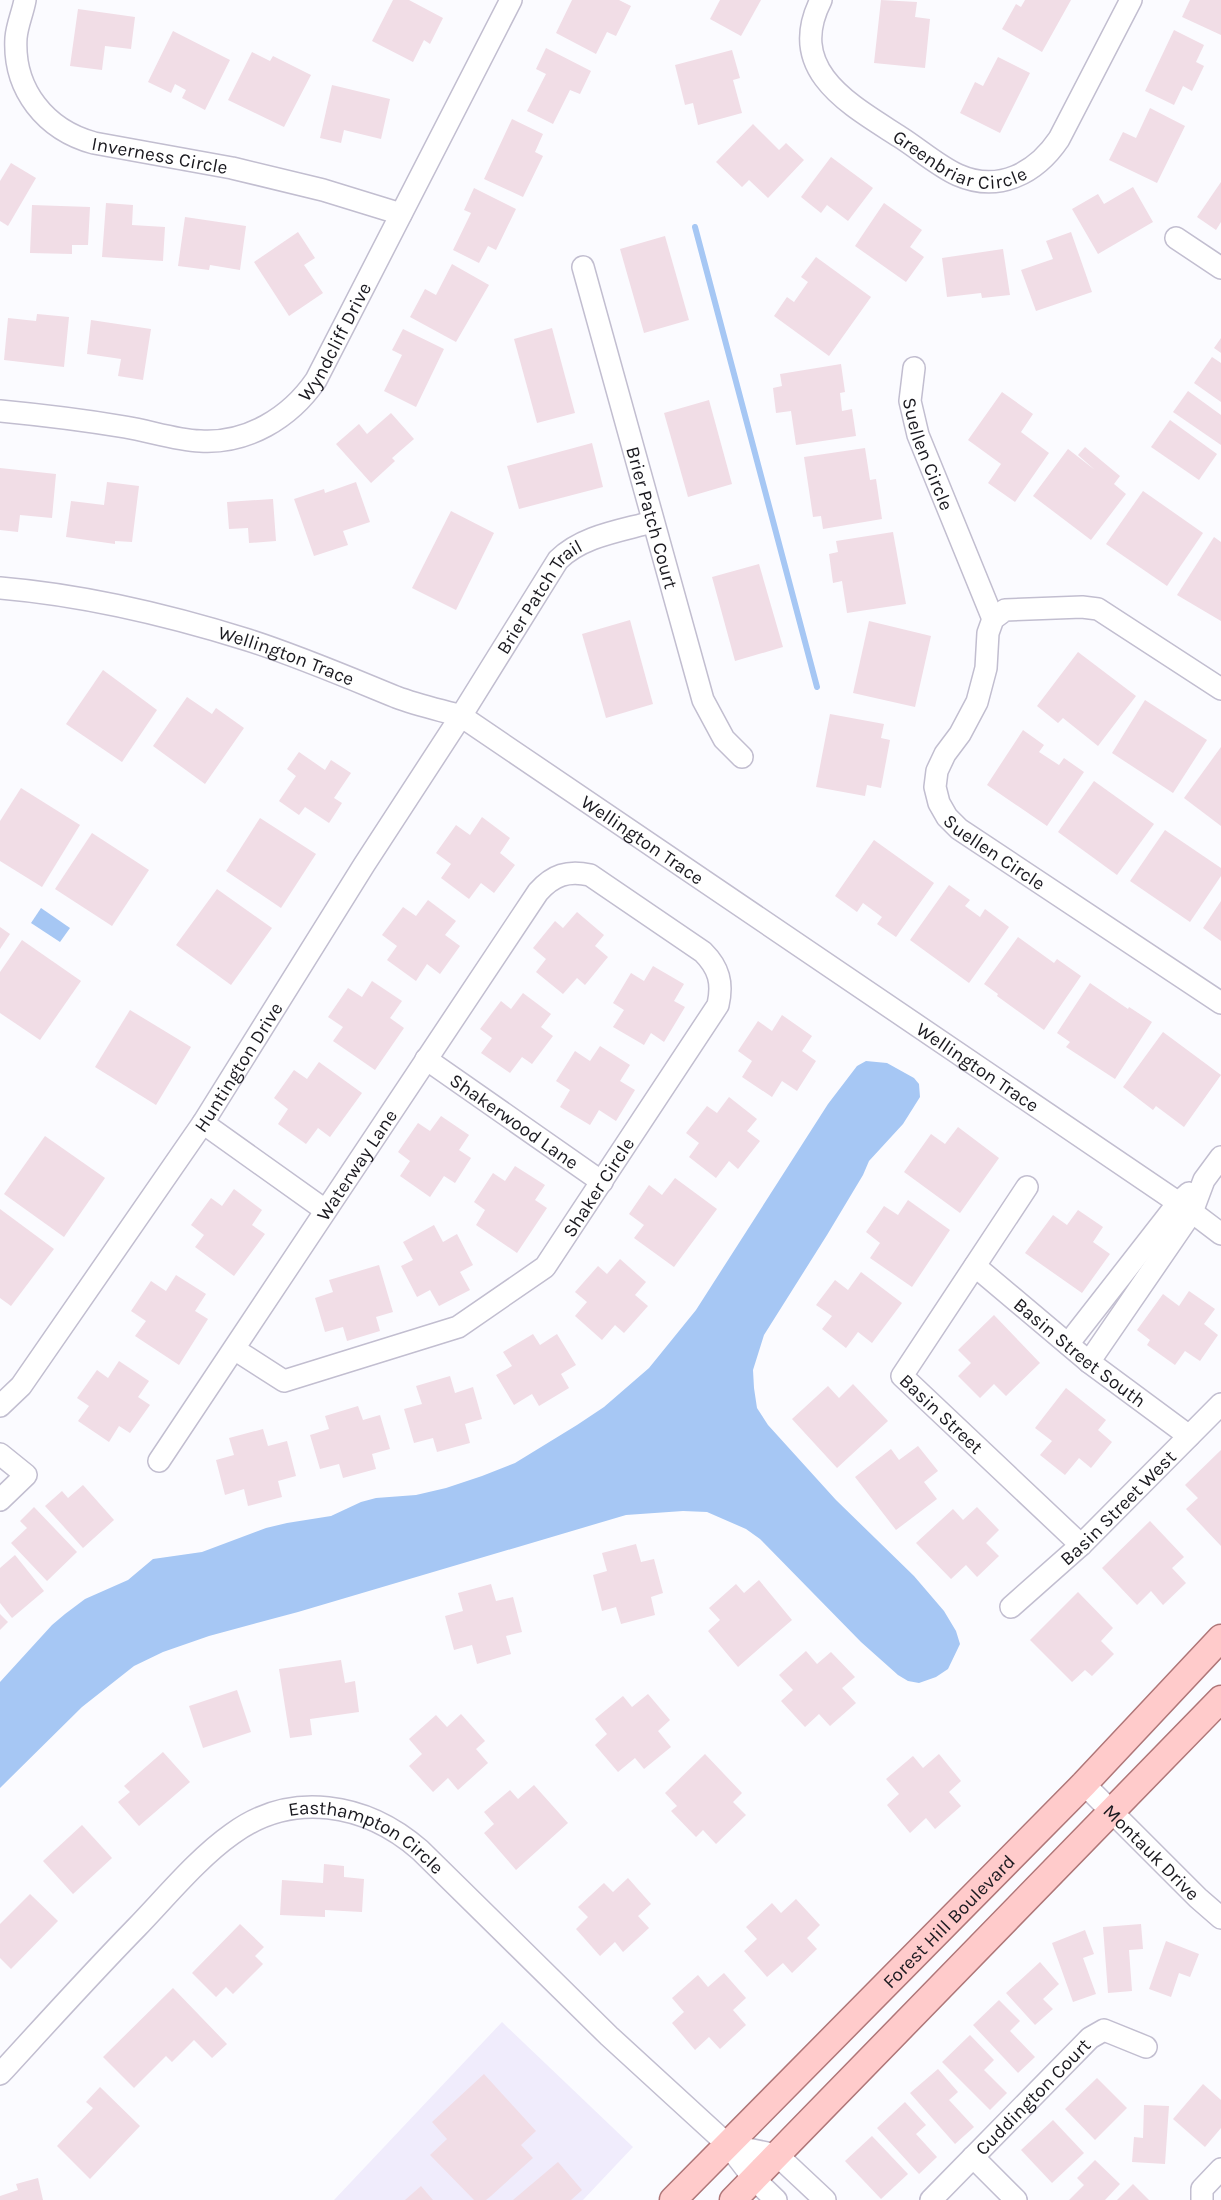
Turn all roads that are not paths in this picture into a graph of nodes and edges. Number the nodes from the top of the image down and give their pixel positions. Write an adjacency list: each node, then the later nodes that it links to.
1 (26, 0): 5 (street, Inverness Circle)
2 (511, 0): 5 (street, Wyndcliff Drive)
3 (821, 0): 4 (street, Greenbriar Circle)
4 (1130, 0)
5 (402, 214): 10 (street, Wyndcliff Drive)
6 (1176, 238): 8 (street)
7 (583, 267): 11 (street, Brier Patch Court)
8 (1221, 268)
9 (914, 368): 13 (street, Suellen Circle)
10 (0, 411)
11 (652, 522): 15 (street, Brier Patch Trail); 16 (street, Brier Patch Court)
12 (0, 588): 15 (street, Wellington Trace)
13 (993, 619): 14 (street); 18 (street, Suellen Circle)
14 (1221, 689)
15 (461, 716): 20 (street, Huntington Drive); 24 (street, Wellington Trace)
16 (742, 757)
17 (561, 874): 19 (street, Waterway Lane); 22 (street, Shaker Circle)
18 (1221, 1003)
19 (426, 1059): 22 (street, Shakerwood Lane); 25 (street, Waterway Lane)
20 (203, 1123): 25 (street); 32 (street, Huntington Drive)
21 (1221, 1156): 24 (street)
22 (602, 1182): 29 (street, Shaker Circle)
23 (1027, 1187): 27 (street, Basin Street)
24 (1185, 1208): 26 (street, Wellington Trace); 28 (street); 30 (street)
25 (325, 1210): 29 (street, Waterway Lane)
26 (1221, 1234)
27 (975, 1266): 28 (street, Basin Street South); 37 (street, Basin Street)
28 (1068, 1344): 30 (street, Basin Street South)
29 (234, 1349): 35 (street, Waterway Lane)
30 (1089, 1362): 33 (street, Basin Street South)
31 (1221, 1404): 33 (street, Basin Street West)
32 (0, 1406)
33 (1189, 1436): 37 (street, Basin Street West)
34 (0, 1454): 36 (street)
35 (159, 1461)
36 (0, 1500)
37 (1081, 1545): 38 (street, Basin Street West)
38 (1011, 1607)
39 (1221, 1638): 41 (main road, Forest Hill Boulevard)
40 (1221, 1699): 42 (main road, Forest Hill Boulevard)
41 (1084, 1784): 42 (street, Montauk Drive); 46 (main road, Forest Hill Boulevard)
42 (1111, 1812): 43 (street, Montauk Drive); 47 (main road, Forest Hill Boulevard)
43 (1221, 1918)
44 (1146, 2048): 48 (street, Cuddington Court)
45 (0, 2074): 46 (street, Easthampton Circle)
46 (728, 2144): 47 (street); 50 (street, Easthampton Circle); 51 (main road, Forest Hill Boulevard)
47 (777, 2155): 50 (main road, Forest Hill Boulevard); 54 (street)
48 (973, 2157): 55 (street, Cuddington Court); 56 (street)
49 (1221, 2169): 57 (street)
50 (754, 2179): 52 (main road, Forest Hill Boulevard); 53 (street, Easthampton Circle)
51 (673, 2200)
52 (733, 2200)
53 (776, 2200)
54 (825, 2200)
55 (931, 2200)
56 (1016, 2200)
57 (1202, 2200)

